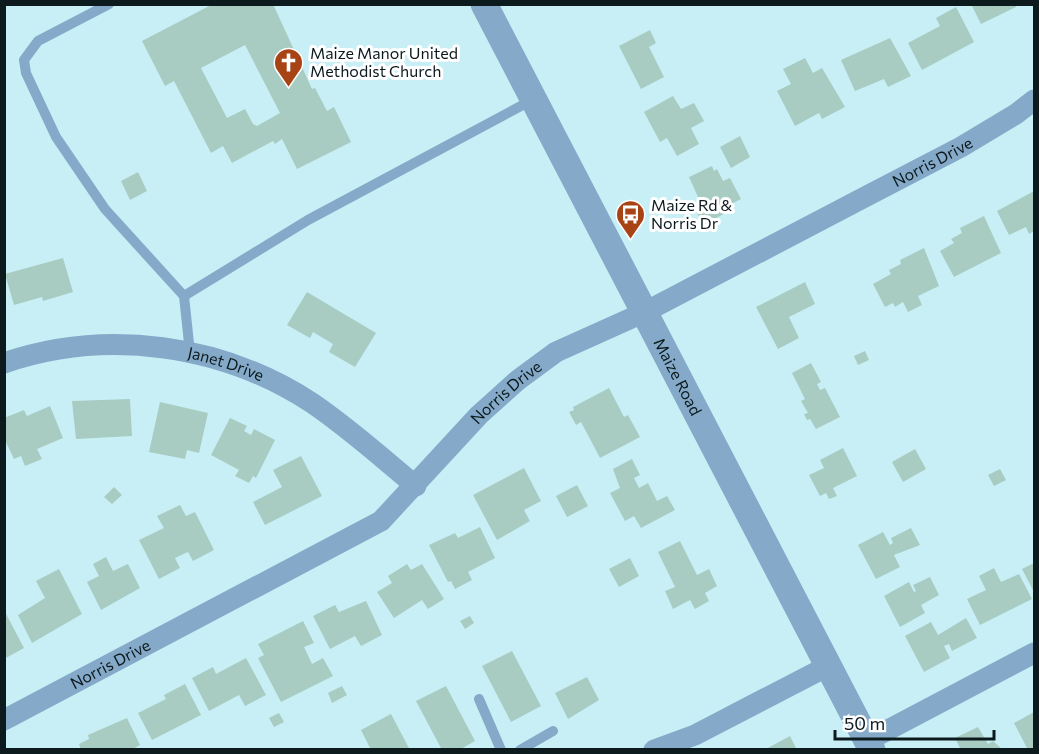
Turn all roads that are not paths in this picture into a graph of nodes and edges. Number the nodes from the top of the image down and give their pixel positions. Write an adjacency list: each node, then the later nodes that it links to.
1 (109, 4): 5 (lane)
2 (484, 4): 3 (street, Maize Road)
3 (535, 99): 5 (lane); 6 (street, Maize Road)
4 (1035, 100): 6 (street, Norris Drive)
5 (184, 296): 7 (lane)
6 (645, 312): 9 (street, Norris Drive); 11 (street, Maize Road)
7 (190, 353): 8 (street, Janet Drive); 9 (street, Janet Drive)
8 (4, 363)
9 (416, 486): 13 (street, Norris Drive)
10 (1035, 653): 15 (street)
11 (828, 666): 15 (street, Maize Road); 18 (street)
12 (479, 699): 16 (lane)
13 (4, 720)
14 (553, 731): 17 (lane)
15 (870, 745)
16 (501, 750)
17 (520, 750)
18 (654, 750)

